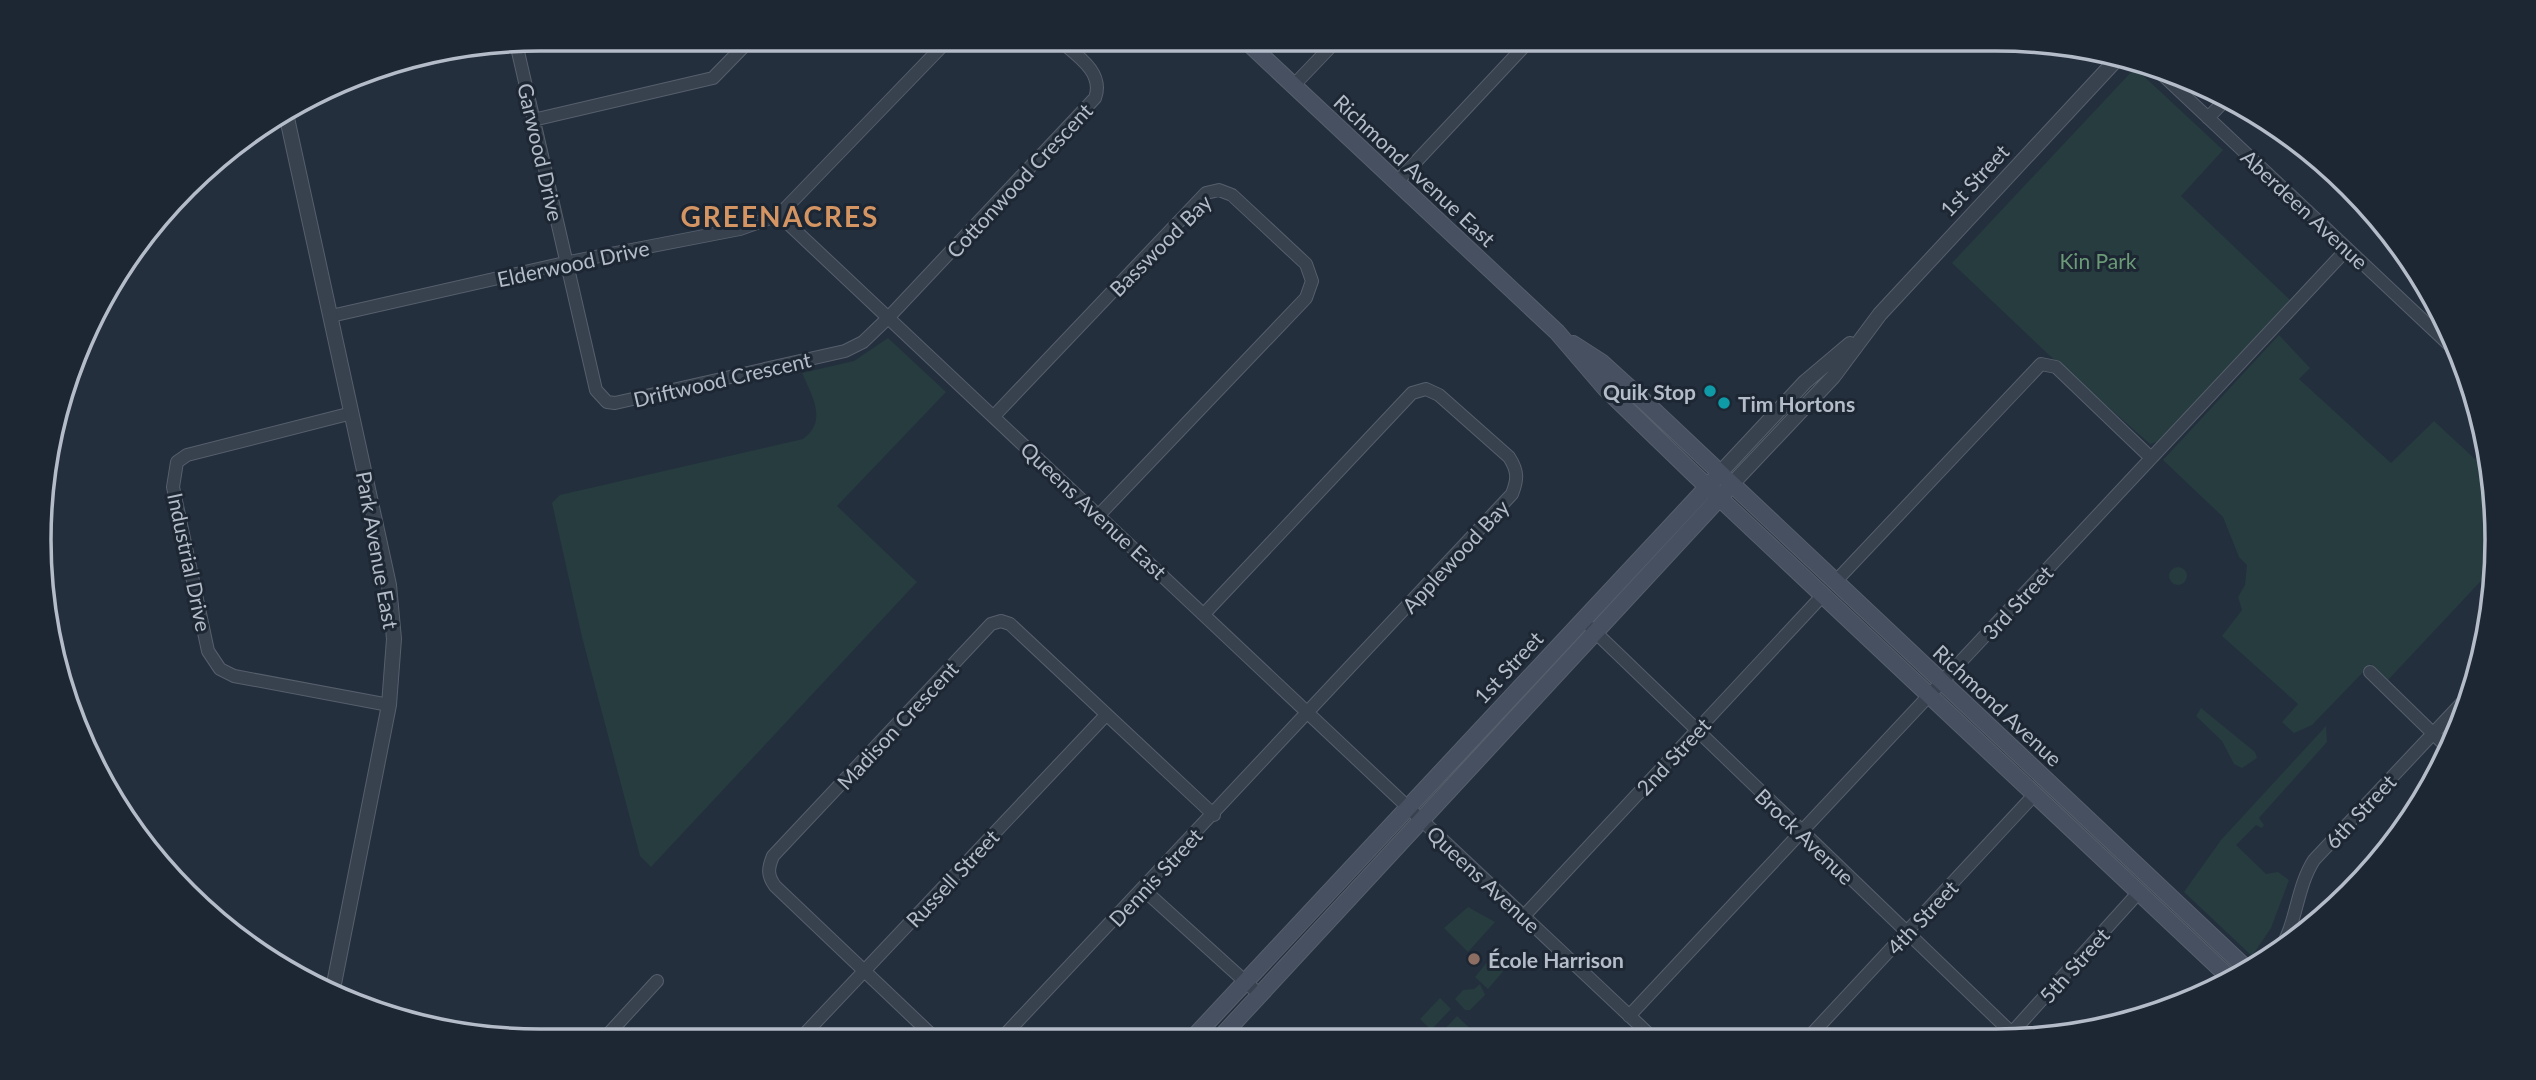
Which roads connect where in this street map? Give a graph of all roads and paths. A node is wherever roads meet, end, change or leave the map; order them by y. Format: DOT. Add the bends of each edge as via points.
graph roads {
  1 [pos="739,51"];
  2 [pos="937,51"];
  3 [pos="1071,51"];
  4 [pos="1258,51"];
  5 [pos="1326,51"];
  6 [pos="1519,51"];
  7 [pos="518,52"];
  8 [pos="2111,64"];
  9 [pos="2172,84"];
  10 [pos="1294,85"];
  11 [pos="2220,105"];
  12 [pos="2208,118"];
  13 [pos="533,120"];
  14 [pos="288,121"];
  15 [pos="1397,182"];
  16 [pos="779,215"];
  17 [pos="2347,249"];
  18 [pos="569,262"];
  19 [pos="331,316"];
  20 [pos="888,318"];
  21 [pos="1557,332"];
  22 [pos="2441,337"];
  23 [pos="352,413"];
  24 [pos="994,416"];
  25 [pos="2150,457"];
  26 [pos="1726,479"];
  27 [pos="1713,492"];
  28 [pos="1099,515"];
  29 [pos="1835,582"];
  30 [pos="1823,595"];
  31 [pos="1203,614"];
  32 [pos="1584,616"];
  33 [pos="1594,634"];
  34 [pos="2370,672"];
  35 [pos="1942,681"];
  36 [pos="1929,695"];
  37 [pos="389,705"];
  38 [pos="2454,710"];
  39 [pos="1308,712"];
  40 [pos="1106,715"];
  41 [pos="1696,731"];
  42 [pos="2432,733"];
  43 [pos="2441,742"];
  44 [pos="2035,794"];
  45 [pos="1408,806"];
  46 [pos="1214,816"];
  47 [pos="1421,819"];
  48 [pos="1802,832"];
  49 [pos="1144,890"];
  50 [pos="2140,892"];
  51 [pos="1524,916"];
  52 [pos="1907,934"];
  53 [pos="2285,935"];
  54 [pos="2241,964"];
  55 [pos="864,971"];
  56 [pos="2224,973"];
  57 [pos="657,981"];
  58 [pos="1246,982"];
  59 [pos="334,984"];
  60 [pos="1260,995"];
  61 [pos="1629,1016"];
  62 [pos="2019,1028"];
  63 [pos="613,1029"];
  64 [pos="809,1029"];
  65 [pos="925,1029"];
  66 [pos="1011,1029"];
  67 [pos="1201,1029"];
  68 [pos="1228,1029"];
  69 [pos="1643,1029"];
  70 [pos="1817,1029"];
  71 [pos="2005,1029"];
  1 -- 13 [label="street" via="713,78"];
  2 -- 16 [label="street, Elderwood Drive"];
  3 -- 20 [label="street, Cottonwood Crescent" via="1096,76 1095,98"];
  4 -- 10 [label="main road, Richmond Avenue East"];
  5 -- 10 [label="street"];
  6 -- 15 [label="street"];
  7 -- 13 [label="street, Garwood Drive"];
  8 -- 26 [label="street, 1st Street" via="1864,332 1833,377"];
  9 -- 12 [label="street, Aberdeen Avenue"];
  10 -- 15 [label="main road, Richmond Avenue East"];
  11 -- 12 [label="street"];
  12 -- 17 [label="street, Aberdeen Avenue"];
  13 -- 18 [label="street, Garwood Drive"];
  14 -- 19 [label="street, Park Avenue East"];
  15 -- 21 [label="main road, Richmond Avenue East"];
  16 -- 18 [label="street, Elderwood Drive" via="740,229"];
  16 -- 20 [label="street, Queens Avenue East"];
  17 -- 22 [label="street, Aberdeen Avenue"];
  17 -- 25 [label="street, 3rd Street"];
  18 -- 19 [label="street, Elderwood Drive"];
  18 -- 20 [label="street, Driftwood Crescent" via="596,390 607,402 624,402 845,351 863,342"];
  19 -- 23 [label="street, Park Avenue East"];
  20 -- 24 [label="street, Queens Avenue East"];
  21 -- 26 [label="main road, Richmond Avenue East" via="1601,362"];
  21 -- 27 [label="main road, Richmond Avenue East" via="1605,388"];
  23 -- 37 [label="street, Park Avenue East" via="389,585 394,639"];
  23 -- 37 [label="street, Industrial Drive" via="187,455 177,462 173,487 208,652 220,669 234,676"];
  24 -- 28 [label="street, Queens Avenue East"];
  24 -- 28 [label="street, Basswood Bay" via="1206,193 1219,190 1232,195 1306,264 1312,281 1306,298"];
  25 -- 29 [label="street" via="2056,367 2049,364 2036,369"];
  25 -- 35 [label="street, 3rd Street"];
  26 -- 27 [label="main road, 1st Street"];
  26 -- 29 [label="main road, Richmond Avenue"];
  27 -- 30 [label="main road, Richmond Avenue"];
  27 -- 32 [label="main road, 1st Street"];
  27 -- 33 [label="main road, 1st Street"];
  28 -- 31 [label="street, Queens Avenue East"];
  29 -- 35 [label="main road, Richmond Avenue"];
  30 -- 36 [label="main road, Richmond Avenue"];
  30 -- 41 [label="street, 2nd Street"];
  31 -- 39 [label="street, Queens Avenue East"];
  31 -- 39 [label="street, Applewood Bay" via="1412,393 1426,389 1438,394 1509,457 1516,469 1512,494"];
  32 -- 33 [label="street, Brock Avenue"];
  32 -- 45 [label="main road, 1st Street"];
  33 -- 41 [label="street, Brock Avenue"];
  33 -- 47 [label="main road, 1st Street"];
  34 -- 42 [label="street"];
  35 -- 36 [label="street, 3rd Street"];
  35 -- 54 [label="main road, Richmond Avenue"];
  36 -- 44 [label="main road, Richmond Avenue"];
  36 -- 48 [label="street, 3rd Street"];
  37 -- 59 [label="street, Park Avenue East"];
  38 -- 42 [label="street, 6th Street"];
  39 -- 45 [label="street, Queens Avenue East"];
  39 -- 46 [label="street, Dennis Street"];
  40 -- 46 [label="street, Madison Crescent"];
  40 -- 55 [label="street, Russell Street"];
  40 -- 55 [label="street, Madison Crescent" via="1010,624 991,624 769,865 775,886"];
  41 -- 48 [label="street, Brock Avenue"];
  41 -- 51 [label="street, 2nd Street"];
  42 -- 43 [label="street"];
  42 -- 53 [label="street, 6th Street" via="2314,860"];
  44 -- 50 [label="main road, Richmond Avenue"];
  44 -- 52 [label="street, 4th Street"];
  45 -- 47 [label="street, Queens Avenue"];
  45 -- 58 [label="main road, 1st Street"];
  46 -- 49 [label="street, Dennis Street"];
  47 -- 51 [label="street, Queens Avenue"];
  47 -- 60 [label="main road, 1st Street"];
  48 -- 52 [label="street, Brock Avenue"];
  48 -- 61 [label="street, 3rd Street"];
  49 -- 58 [label="street"];
  49 -- 66 [label="street, Dennis Street"];
  50 -- 56 [label="main road, Richmond Avenue"];
  50 -- 62 [label="street, 5th Street"];
  51 -- 61 [label="street, Queens Avenue"];
  52 -- 70 [label="street, 4th Street"];
  52 -- 71 [label="street, Brock Avenue"];
  55 -- 64 [label="street, Russell Street"];
  55 -- 65 [label="street, Madison Crescent"];
  57 -- 63 [label="street"];
  58 -- 60 [label="street"];
  58 -- 67 [label="main road, 1st Street"];
  60 -- 68 [label="main road, 1st Street"];
  61 -- 69 [label="street, Queens Avenue"];
}
